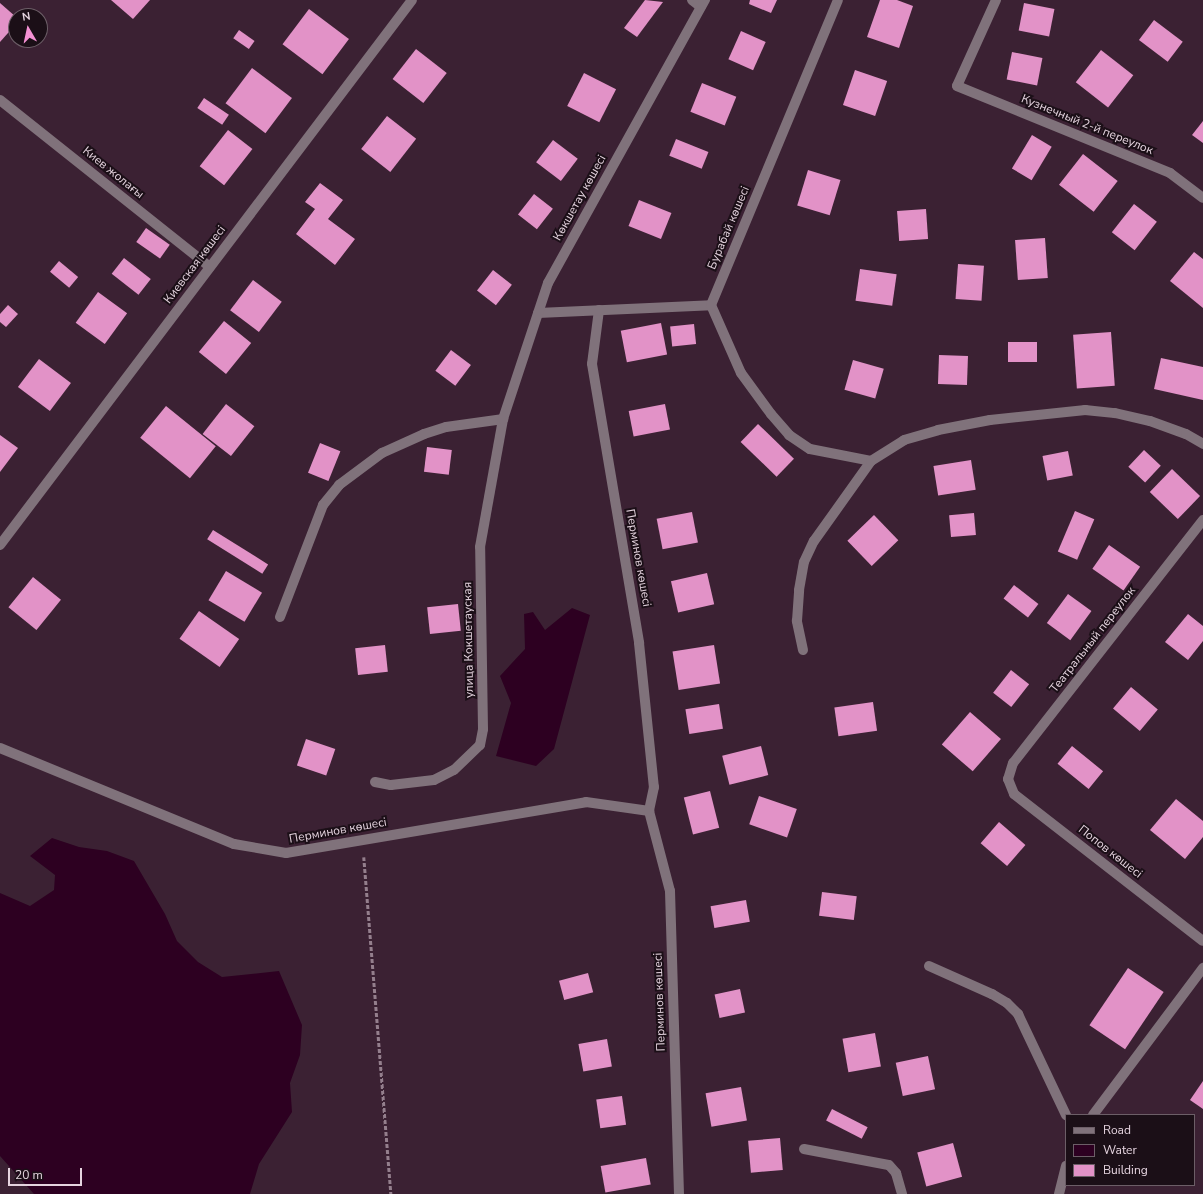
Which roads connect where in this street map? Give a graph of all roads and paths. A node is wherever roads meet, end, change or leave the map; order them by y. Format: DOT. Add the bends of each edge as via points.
graph roads {
  1 [pos="412,0"];
  2 [pos="692,0"];
  3 [pos="838,0"];
  4 [pos="996,0"];
  5 [pos="703,3"];
  6 [pos="0,100"];
  7 [pos="1203,198"];
  8 [pos="210,267"];
  9 [pos="712,305"];
  10 [pos="599,310"];
  11 [pos="538,313"];
  12 [pos="503,419"];
  13 [pos="1203,444"];
  14 [pos="871,460"];
  15 [pos="1203,520"];
  16 [pos="0,546"];
  17 [pos="280,617"];
  18 [pos="803,650"];
  19 [pos="0,748"];
  20 [pos="1008,779"];
  21 [pos="375,782"];
  22 [pos="649,811"];
  23 [pos="362,839"];
  24 [pos="1203,941"];
  25 [pos="929,966"];
  26 [pos="1203,968"];
  27 [pos="1065,1114"];
  28 [pos="1094,1114"];
  29 [pos="804,1149"];
  30 [pos="1065,1170"];
  31 [pos="1059,1192"];
  32 [pos="391,1194"];
  33 [pos="679,1194"];
  34 [pos="902,1194"];
  1 -- 8 [label="street, Киевская көшесі"];
  2 -- 5 [label="street"];
  3 -- 9 [label="street, Бурабай көшесі"];
  4 -- 7 [label="street, Кузнечный 2-й переулок" via="957,86 1170,173"];
  5 -- 11 [label="street, Көкшетау көшесі" via="548,283"];
  6 -- 8 [label="street, Киев жолағы"];
  8 -- 16 [label="street, Киевская көшесі"];
  9 -- 10 [label="street"];
  9 -- 14 [label="street" via="741,373 789,435 810,448"];
  10 -- 11 [label="street"];
  10 -- 22 [label="street, Перминов көшесі" via="592,364 639,643 654,787"];
  11 -- 12 [label="street, Көкшетау көшесі"];
  12 -- 17 [label="street" via="446,427 424,434 382,453 339,485 323,505"];
  12 -- 21 [label="street, улица Кокшетауская" via="480,547 483,729 480,745 454,770 434,780 391,785"];
  13 -- 14 [label="street" via="1186,434 1150,421 1115,413 1085,410 990,420 938,430 904,440"];
  14 -- 18 [label="street" via="814,541 804,562 797,620"];
  15 -- 20 [label="street, Театральный переулок" via="1013,763"];
  19 -- 23 [label="street, Перминов көшесі" via="234,844 286,853"];
  20 -- 24 [label="street, Попов көшесі" via="1014,794"];
  22 -- 23 [label="street, Перминов көшесі" via="586,802"];
  22 -- 33 [label="street, Перминов көшесі" via="670,891"];
  23 -- 32 [label="path"];
  25 -- 27 [label="street" via="992,994 1007,1003 1018,1014"];
  26 -- 28 [label="street"];
  29 -- 34 [label="street" via="889,1165 896,1173"];
  30 -- 31 [label="street"];
}
